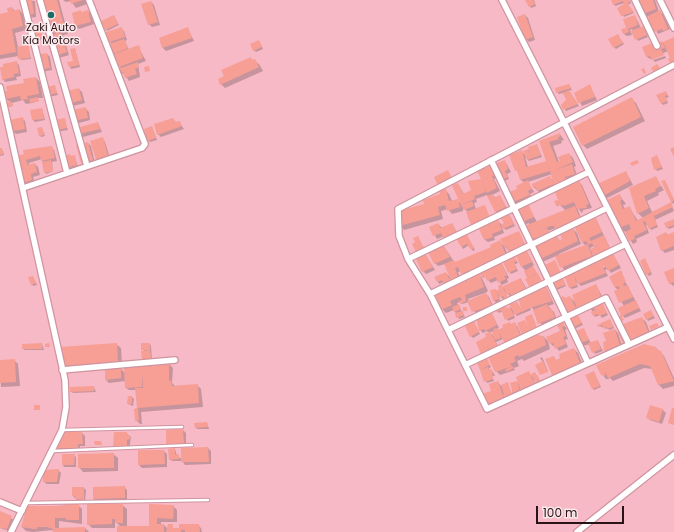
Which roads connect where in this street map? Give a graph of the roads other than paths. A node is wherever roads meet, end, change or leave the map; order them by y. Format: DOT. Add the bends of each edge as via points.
graph roads {
  1 [pos="23,0"];
  2 [pos="40,0"];
  3 [pos="89,0"];
  4 [pos="502,0"];
  5 [pos="635,0"];
  6 [pos="660,0"];
  7 [pos="674,28"];
  8 [pos="657,46"];
  9 [pos="674,65"];
  10 [pos="0,87"];
  11 [pos="564,124"];
  12 [pos="491,160"];
  13 [pos="87,166"];
  14 [pos="589,172"];
  15 [pos="67,173"];
  16 [pos="23,188"];
  17 [pos="515,208"];
  18 [pos="607,208"];
  19 [pos="532,243"];
  20 [pos="626,244"];
  21 [pos="408,259"];
  22 [pos="549,281"];
  23 [pos="430,294"];
  24 [pos="566,316"];
  25 [pos="668,326"];
  26 [pos="448,330"];
  27 [pos="674,339"];
  28 [pos="629,344"];
  29 [pos="175,360"];
  30 [pos="588,363"];
  31 [pos="465,365"];
  32 [pos="62,370"];
  33 [pos="182,427"];
  34 [pos="62,430"];
  35 [pos="192,445"];
  36 [pos="52,451"];
  37 [pos="674,455"];
  38 [pos="208,500"];
  39 [pos="0,502"];
  40 [pos="26,503"];
  41 [pos="22,511"];
  42 [pos="11,532"];
  43 [pos="577,532"];
  1 -- 15 [label="street"];
  2 -- 13 [label="street"];
  3 -- 13 [label="street" via="146,144 142,148"];
  4 -- 11 [label="street"];
  5 -- 8 [label="street"];
  6 -- 7 [label="street"];
  9 -- 11 [label="street"];
  10 -- 16 [label="street"];
  11 -- 12 [label="street"];
  11 -- 14 [label="street"];
  12 -- 17 [label="street"];
  12 -- 21 [label="street" via="398,209 399,236"];
  13 -- 15 [label="street"];
  14 -- 17 [label="street"];
  14 -- 18 [label="street"];
  15 -- 16 [label="street"];
  16 -- 32 [label="street"];
  17 -- 19 [label="street"];
  17 -- 21 [label="street"];
  18 -- 19 [label="street"];
  18 -- 20 [label="street"];
  19 -- 22 [label="street"];
  19 -- 23 [label="street"];
  20 -- 22 [label="street"];
  20 -- 25 [label="street"];
  21 -- 23 [label="street"];
  22 -- 24 [label="street"];
  22 -- 26 [label="street"];
  23 -- 26 [label="street"];
  24 -- 28 [label="street" via="606,298"];
  24 -- 30 [label="street"];
  24 -- 31 [label="street"];
  25 -- 27 [label="street"];
  25 -- 28 [label="street"];
  26 -- 31 [label="street"];
  28 -- 30 [label="street"];
  29 -- 32 [label="street"];
  30 -- 31 [label="street" via="487,409"];
  32 -- 34 [label="street" via="66,407"];
  33 -- 34 [label="lane"];
  34 -- 36 [label="street"];
  35 -- 36 [label="lane"];
  36 -- 40 [label="street"];
  37 -- 43 [label="street"];
  38 -- 40 [label="lane"];
  39 -- 41 [label="street"];
  40 -- 41 [label="street"];
  41 -- 42 [label="street"];
}
